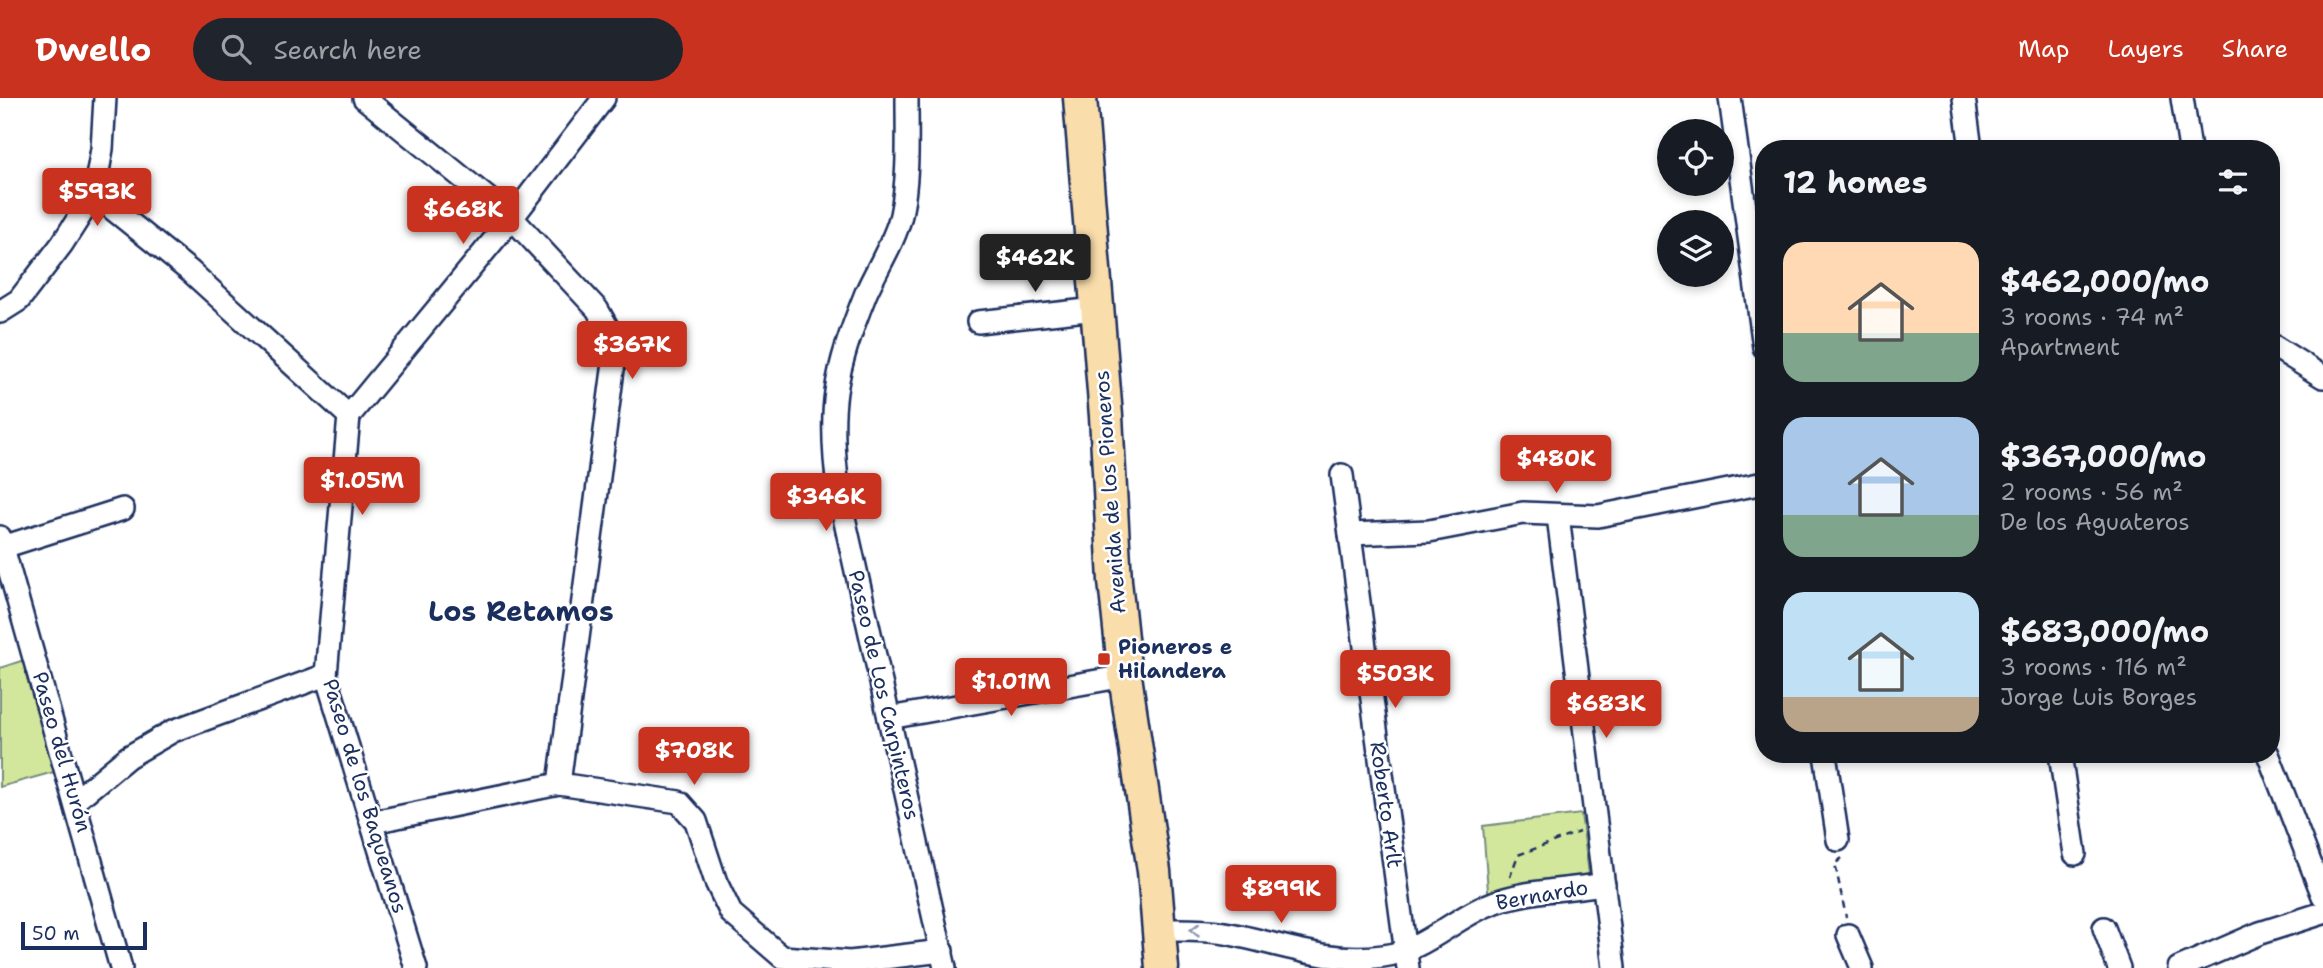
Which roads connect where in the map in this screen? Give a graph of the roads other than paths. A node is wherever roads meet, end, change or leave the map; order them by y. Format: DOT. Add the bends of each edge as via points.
graph roads {
  1 [pos="105,98"];
  2 [pos="364,98"];
  3 [pos="604,98"];
  4 [pos="907,98"];
  5 [pos="1080,98"];
  6 [pos="1730,98"];
  7 [pos="1964,98"];
  8 [pos="2182,98"];
  9 [pos="1970,140"];
  10 [pos="2189,140"];
  11 [pos="94,194"];
  12 [pos="512,218"];
  13 [pos="1755,281"];
  14 [pos="1097,309"];
  15 [pos="0,312"];
  16 [pos="978,322"];
  17 [pos="2280,350"];
  18 [pos="2323,377"];
  19 [pos="349,416"];
  20 [pos="1342,475"];
  21 [pos="1755,485"];
  22 [pos="122,509"];
  23 [pos="1558,516"];
  24 [pos="1350,534"];
  25 [pos="1,542"];
  26 [pos="326,675"];
  27 [pos="1125,676"];
  28 [pos="889,719"];
  29 [pos="1826,763"];
  30 [pos="2061,763"];
  31 [pos="2271,763"];
  32 [pos="559,784"];
  33 [pos="76,800"];
  34 [pos="373,822"];
  35 [pos="1838,840"];
  36 [pos="2075,854"];
  37 [pos="1604,884"];
  38 [pos="2323,896"];
  39 [pos="2323,914"];
  40 [pos="2104,928"];
  41 [pos="1160,930"];
  42 [pos="1849,935"];
  43 [pos="943,960"];
  44 [pos="1407,960"];
  45 [pos="777,962"];
  46 [pos="121,968"];
  47 [pos="416,968"];
  48 [pos="1162,968"];
  49 [pos="1614,968"];
  50 [pos="1862,968"];
  51 [pos="2119,968"];
  52 [pos="2179,968"];
  1 -- 11 [label="street"];
  2 -- 12 [label="street"];
  3 -- 12 [label="street"];
  4 -- 28 [label="street, Paseo de Los Carpinteros" via="900,218 866,294 838,372 832,405 839,495"];
  5 -- 14 [label="main road, Avenida de los Pioneros"];
  6 -- 13 [label="street"];
  7 -- 9 [label="street"];
  8 -- 10 [label="street"];
  11 -- 15 [label="street" via="19,300"];
  11 -- 19 [label="street" via="191,272"];
  12 -- 19 [label="street"];
  12 -- 32 [label="street" via="597,309 610,332 614,362"];
  14 -- 16 [label="street"];
  14 -- 27 [label="main road, Avenida de los Pioneros"];
  17 -- 18 [label="street"];
  19 -- 26 [label="street, Paseo de los Baqueanos"];
  20 -- 24 [label="street, Roberto Arlt"];
  21 -- 23 [label="street" via="1598,516"];
  22 -- 25 [label="street"];
  23 -- 24 [label="street" via="1523,513 1429,531"];
  23 -- 37 [label="street"];
  24 -- 44 [label="street, Roberto Arlt"];
  25 -- 33 [label="street, Paseo del Hurón"];
  26 -- 33 [label="street" via="173,731 128,757"];
  26 -- 34 [label="street, Paseo de los Baqueanos"];
  27 -- 28 [label="street"];
  27 -- 41 [label="main road, Avenida de los Pioneros"];
  28 -- 43 [label="street, Paseo de Los Carpinteros"];
  29 -- 35 [label="street"];
  30 -- 36 [label="street"];
  31 -- 38 [label="street"];
  32 -- 34 [label="street"];
  32 -- 45 [label="street" via="679,802 696,821 731,913"];
  33 -- 46 [label="street, Paseo del Hurón"];
  34 -- 47 [label="street, Paseo de los Baqueanos"];
  37 -- 44 [label="street, Bernardo" via="1502,899"];
  37 -- 49 [label="street"];
  39 -- 52 [label="street" via="2260,933"];
  40 -- 51 [label="street"];
  44 -- 41 [label="street, Bernardo, one-way" via="1331,958 1227,933"];
  41 -- 48 [label="main road, Avenida de los Pioneros"];
  42 -- 50 [label="street"];
  43 -- 45 [label="street"];
}
